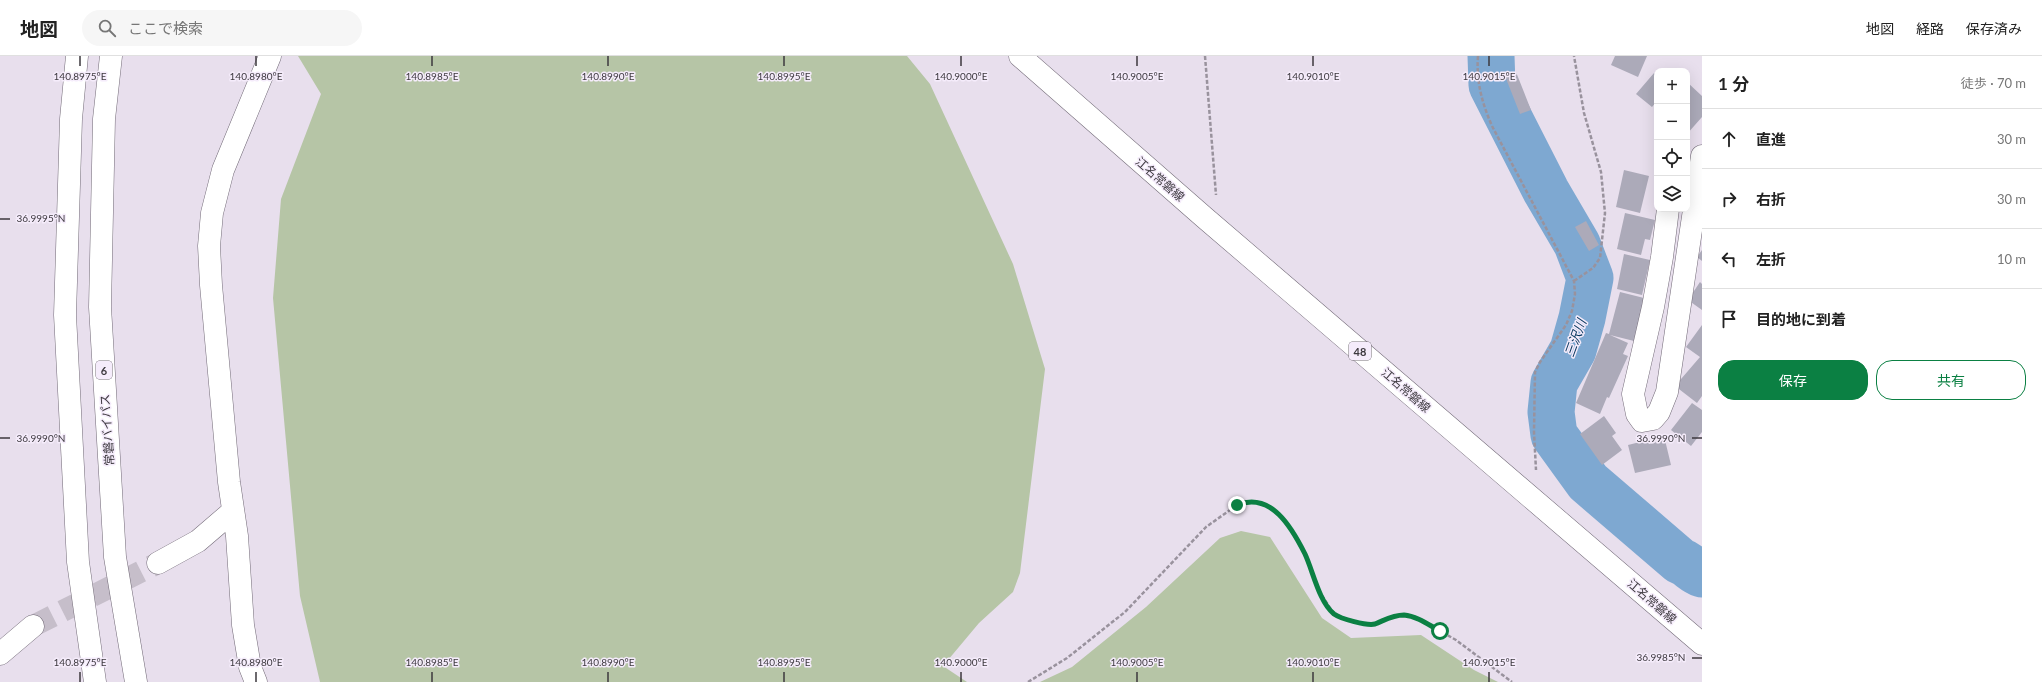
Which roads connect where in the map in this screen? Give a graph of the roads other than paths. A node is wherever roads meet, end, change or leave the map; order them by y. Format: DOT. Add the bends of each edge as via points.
graph roads {
  1 [pos="77,56"];
  2 [pos="111,56"];
  3 [pos="270,56"];
  4 [pos="1020,56"];
  5 [pos="1697,156"];
  6 [pos="1690,211"];
  7 [pos="1668,212"];
  8 [pos="1690,212"];
  9 [pos="233,511"];
  10 [pos="158,563"];
  11 [pos="33,626"];
  12 [pos="1702,644"];
  13 [pos="0,654"];
  14 [pos="95,682"];
  15 [pos="136,682"];
  16 [pos="256,682"];
  1 -- 14 [label="main road" via="71,119 65,315 78,562"];
  2 -- 15 [label="main road, 常磐バイパス / 6" via="104,119 100,307 115,557"];
  3 -- 9 [label="main road" via="223,170 212,213 209,246"];
  4 -- 12 [label="main road, 江名常磐線 / 48"];
  5 -- 6 [label="main road"];
  7 -- 8 [label="main road" via="1654,300 1633,394 1637,414 1642,421 1653,418 1667,392"];
  9 -- 10 [label="main road" via="198,541"];
  9 -- 16 [label="main road" via="243,625 250,667"];
  11 -- 13 [label="main road"];
}
